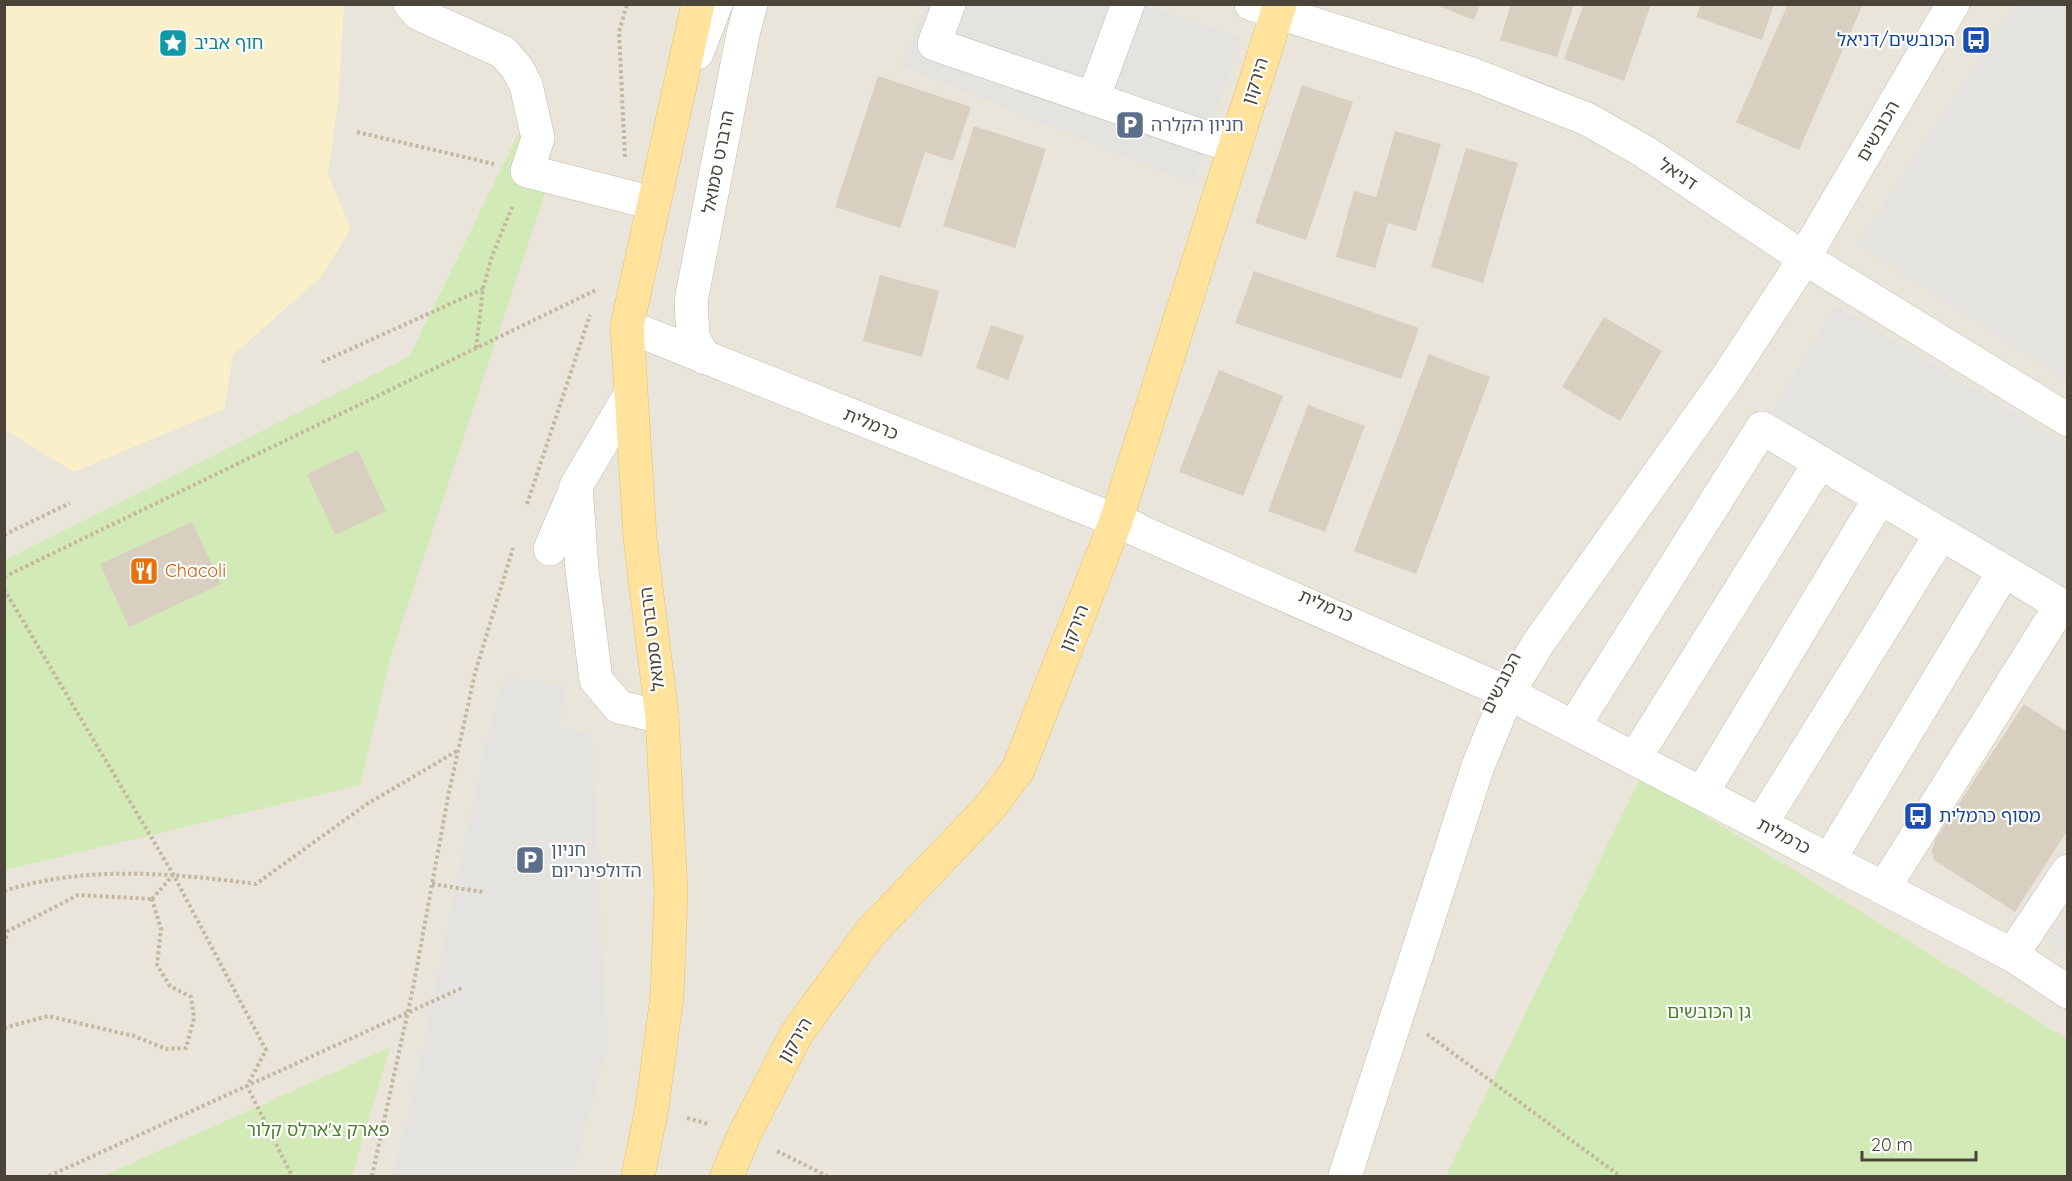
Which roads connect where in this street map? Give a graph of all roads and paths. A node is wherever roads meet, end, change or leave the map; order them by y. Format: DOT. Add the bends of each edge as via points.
graph roads {
  1 [pos="410,4"];
  2 [pos="627,4"];
  3 [pos="698,4"];
  4 [pos="716,4"];
  5 [pos="949,4"];
  6 [pos="1128,4"];
  7 [pos="1953,4"];
  8 [pos="1270,7"];
  9 [pos="744,14"];
  10 [pos="1093,99"];
  11 [pos="677,104"];
  12 [pos="357,132"];
  13 [pos="1234,147"];
  14 [pos="527,171"];
  15 [pos="640,200"];
  16 [pos="1804,258"];
  17 [pos="603,279"];
  18 [pos="483,289"];
  19 [pos="600,289"];
  20 [pos="596,297"];
  21 [pos="593,306"];
  22 [pos="627,326"];
  23 [pos="476,348"];
  24 [pos="705,358"];
  25 [pos="322,362"];
  26 [pos="630,395"];
  27 [pos="2067,420"];
  28 [pos="1820,462"];
  29 [pos="576,486"];
  30 [pos="1880,498"];
  31 [pos="70,503"];
  32 [pos="525,510"];
  33 [pos="1116,522"];
  34 [pos="1941,534"];
  35 [pos="4,535"];
  36 [pos="515,544"];
  37 [pos="550,549"];
  38 [pos="2004,571"];
  39 [pos="4,577"];
  40 [pos="4,589"];
  41 [pos="2064,607"];
  42 [pos="1502,690"];
  43 [pos="662,717"];
  44 [pos="1574,726"];
  45 [pos="458,751"];
  46 [pos="1635,758"];
  47 [pos="1702,794"];
  48 [pos="1761,824"];
  49 [pos="1829,860"];
  50 [pos="2067,871"];
  51 [pos="173,874"];
  52 [pos="432,884"];
  53 [pos="1884,888"];
  54 [pos="4,891"];
  55 [pos="483,892"];
  56 [pos="152,899"];
  57 [pos="4,944"];
  58 [pos="2012,955"];
  59 [pos="464,987"];
  60 [pos="2067,992"];
  61 [pos="408,1013"];
  62 [pos="1398,1013"];
  63 [pos="4,1028"];
  64 [pos="247,1086"];
  65 [pos="49,1176"];
  66 [pos="292,1176"];
  67 [pos="372,1176"];
  68 [pos="638,1176"];
  69 [pos="727,1176"];
  70 [pos="1332,1176"];
  71 [pos="1345,1176"];
  72 [pos="1620,1176"];
  1 -- 14 [label="street" via="419,14 503,52 517,68 526,85 538,138"];
  2 -- 15 [label="path" via="619,32"];
  3 -- 11 [label="main road, הרברט סמואל"];
  4 -- 11 [label="street, הרברט סמואל"];
  5 -- 10 [label="street" via="934,44"];
  6 -- 10 [label="street"];
  7 -- 16 [label="street, הכובשים"];
  8 -- 13 [label="main road, הירקון"];
  8 -- 16 [label="street, דניאל" via="1472,74 1587,118"];
  9 -- 24 [label="street, הרברט סמואל" via="691,301 693,338"];
  10 -- 13 [label="street"];
  11 -- 15 [label="main road, הרברט סמואל"];
  12 -- 14 [label="path"];
  13 -- 33 [label="main road, הירקון"];
  14 -- 15 [label="street"];
  14 -- 18 [label="path" via="492,256"];
  15 -- 22 [label="main road, הרברט סמואל"];
  16 -- 27 [label="street, דניאל"];
  16 -- 42 [label="street, הכובשים" via="1703,388 1527,636"];
  17 -- 19 [label="path"];
  18 -- 23 [label="path"];
  18 -- 25 [label="path"];
  19 -- 20 [label="path"];
  19 -- 23 [label="path"];
  21 -- 32 [label="path"];
  22 -- 24 [label="street, כרמלית"];
  22 -- 26 [label="main road, הרברט סמואל"];
  23 -- 39 [label="path"];
  24 -- 33 [label="street, כרמלית"];
  26 -- 29 [label="street"];
  26 -- 43 [label="main road, הרברט סמואל" via="640,538"];
  28 -- 30 [label="street"];
  28 -- 44 [label="street" via="1762,428"];
  28 -- 46 [label="street"];
  29 -- 37 [label="street"];
  29 -- 43 [label="street" via="596,680 619,707"];
  30 -- 34 [label="street"];
  30 -- 47 [label="street"];
  31 -- 35 [label="path"];
  33 -- 42 [label="street, כרמלית"];
  33 -- 69 [label="main road, הירקון" via="1018,770 990,807 870,933 797,1033"];
  34 -- 38 [label="street"];
  34 -- 48 [label="street"];
  36 -- 45 [label="path" via="475,673"];
  38 -- 41 [label="street"];
  38 -- 49 [label="street"];
  40 -- 51 [label="path"];
  41 -- 53 [label="street"];
  42 -- 44 [label="street, כרמלית"];
  42 -- 62 [label="street, הכובשים"];
  42 -- 70 [label="street, הכובשים" via="1465,766"];
  43 -- 68 [label="main road, הרברט סמואל" via="671,894 667,996 652,1108"];
  44 -- 46 [label="street, כרמלית"];
  45 -- 51 [label="path" via="367,804 256,884"];
  45 -- 52 [label="path"];
  46 -- 47 [label="street, כרמלית"];
  47 -- 48 [label="street, כרמלית"];
  48 -- 49 [label="street, כרמלית"];
  49 -- 53 [label="street, כרמלית"];
  50 -- 58 [label="street"];
  51 -- 54 [label="path" via="75,874"];
  51 -- 56 [label="path"];
  51 -- 64 [label="path" via="266,1050"];
  52 -- 55 [label="path"];
  52 -- 61 [label="path"];
  53 -- 58 [label="street, כרמלית"];
  56 -- 57 [label="path" via="78,895 8,931"];
  56 -- 63 [label="path" via="161,929 157,965 170,986 191,998 194,1018 186,1048 166,1049 134,1036 48,1016"];
  58 -- 60 [label="street, כרמלית"];
  59 -- 61 [label="path"];
  61 -- 64 [label="path"];
  61 -- 67 [label="path"];
  62 -- 71 [label="street, הכובשים"];
  62 -- 72 [label="path"];
  64 -- 65 [label="path"];
  64 -- 66 [label="path"];
}
